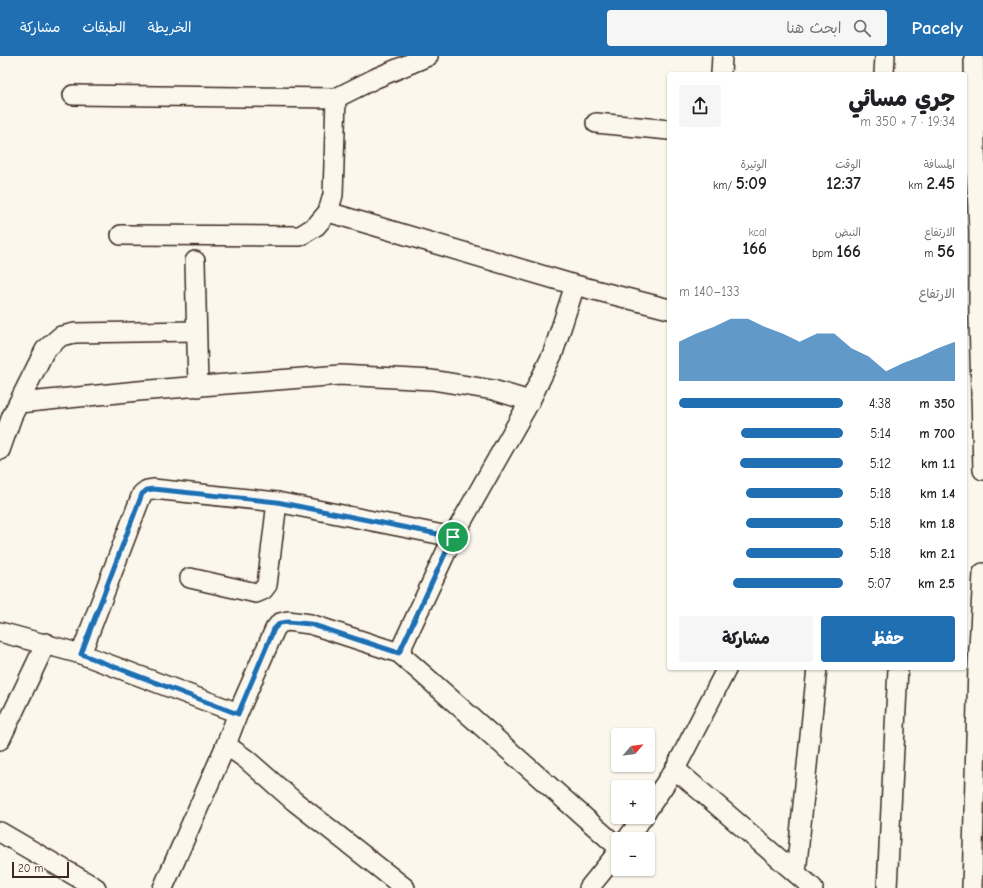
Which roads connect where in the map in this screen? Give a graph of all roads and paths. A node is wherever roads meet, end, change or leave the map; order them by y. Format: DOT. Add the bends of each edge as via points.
graph roads {
  1 [pos="428,56"];
  2 [pos="722,56"];
  3 [pos="885,56"];
  4 [pos="974,56"];
  5 [pos="721,72"];
  6 [pos="884,72"];
  7 [pos="73,95"];
  8 [pos="336,98"];
  9 [pos="596,123"];
  10 [pos="667,130"];
  11 [pos="979,146"];
  12 [pos="328,212"];
  13 [pos="972,232"];
  14 [pos="121,235"];
  15 [pos="195,261"];
  16 [pos="575,285"];
  17 [pos="667,308"];
  18 [pos="981,317"];
  19 [pos="196,331"];
  20 [pos="198,387"];
  21 [pos="530,401"];
  22 [pos="19,403"];
  23 [pos="0,450"];
  24 [pos="983,470"];
  25 [pos="277,502"];
  26 [pos="453,537"];
  27 [pos="983,573"];
  28 [pos="190,578"];
  29 [pos="0,632"];
  30 [pos="46,643"];
  31 [pos="399,653"];
  32 [pos="81,654"];
  33 [pos="975,666"];
  34 [pos="726,670"];
  35 [pos="817,670"];
  36 [pos="898,670"];
  37 [pos="238,714"];
  38 [pos="0,740"];
  39 [pos="226,745"];
  40 [pos="675,769"];
  41 [pos="655,799"];
  42 [pos="0,832"];
  43 [pos="611,841"];
  44 [pos="611,861"];
  45 [pos="796,873"];
  46 [pos="96,888"];
  47 [pos="163,888"];
  48 [pos="405,888"];
  49 [pos="589,888"];
  50 [pos="813,888"];
  51 [pos="887,888"];
  52 [pos="972,888"];
  1 -- 8 [label="street"];
  2 -- 5 [label="street"];
  3 -- 6 [label="street"];
  4 -- 11 [label="street"];
  7 -- 8 [label="street"];
  8 -- 12 [label="street" via="333,195"];
  9 -- 10 [label="street"];
  11 -- 13 [label="street"];
  12 -- 14 [label="street" via="316,226 300,236"];
  12 -- 16 [label="street"];
  13 -- 18 [label="street"];
  15 -- 19 [label="street"];
  16 -- 17 [label="street"];
  16 -- 21 [label="street" via="553,353"];
  18 -- 24 [label="street"];
  19 -- 20 [label="street"];
  19 -- 22 [label="street" via="75,333 61,336 45,350"];
  20 -- 21 [label="street" via="340,374 432,380 493,390"];
  20 -- 22 [label="street"];
  21 -- 26 [label="street"];
  22 -- 23 [label="street"];
  25 -- 26 [label="street"];
  25 -- 28 [label="street" via="267,585 263,590 256,593"];
  25 -- 32 [label="street" via="147,490 142,494"];
  26 -- 31 [label="street"];
  27 -- 33 [label="street"];
  29 -- 30 [label="street"];
  30 -- 32 [label="street"];
  30 -- 38 [label="street"];
  31 -- 37 [label="street" via="310,624 280,623 274,629"];
  31 -- 43 [label="street"];
  32 -- 37 [label="street"];
  33 -- 52 [label="street"];
  34 -- 40 [label="street"];
  35 -- 45 [label="street"];
  36 -- 51 [label="street"];
  37 -- 39 [label="street"];
  39 -- 47 [label="street"];
  39 -- 48 [label="street" via="246,759 294,802"];
  40 -- 41 [label="street"];
  40 -- 45 [label="street"];
  42 -- 46 [label="street"];
  44 -- 49 [label="street"];
  45 -- 50 [label="street"];
}
